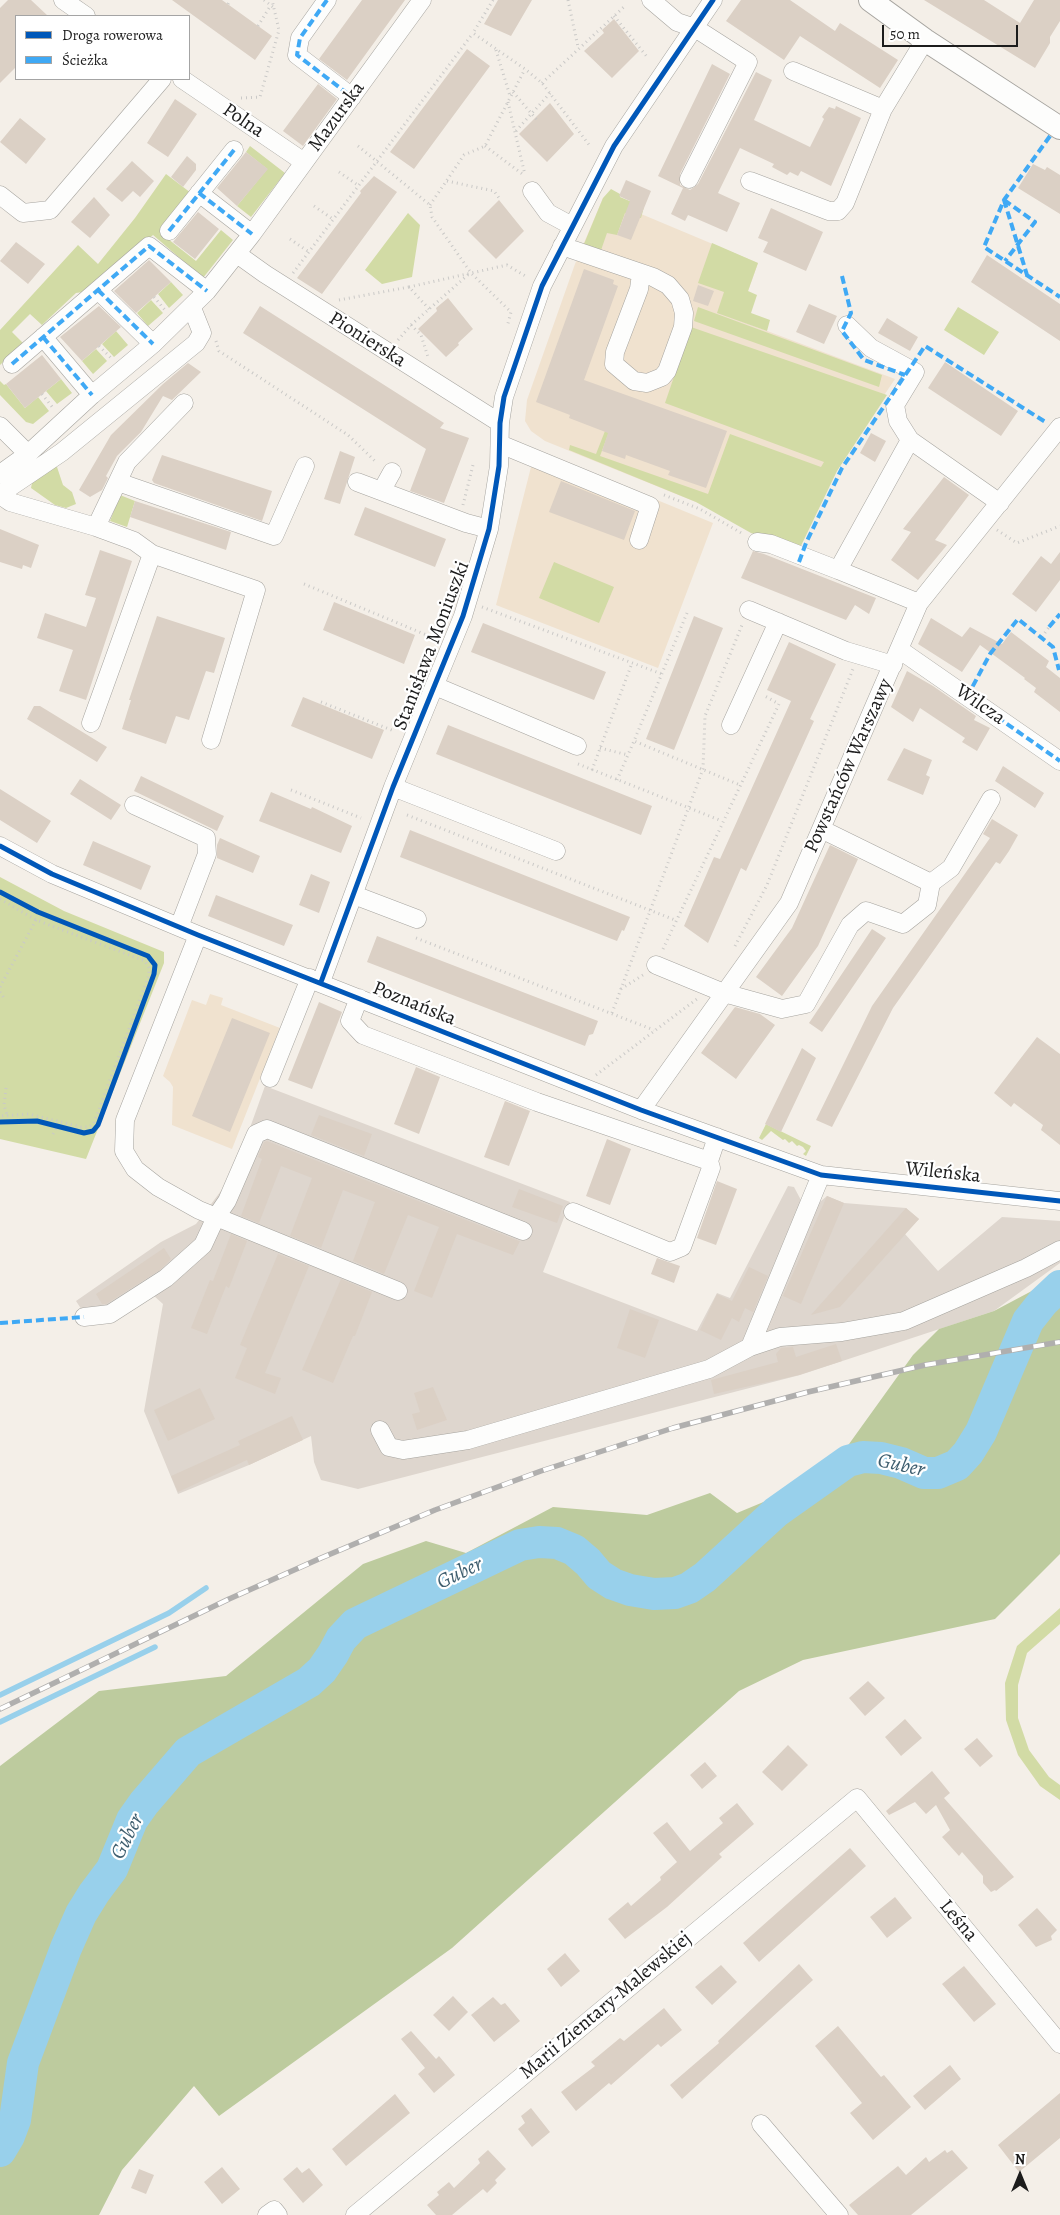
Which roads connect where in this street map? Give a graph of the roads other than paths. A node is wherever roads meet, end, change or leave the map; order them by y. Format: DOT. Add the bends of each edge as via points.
graph roads {
  1 [pos="63,0"];
  2 [pos="327,0"];
  3 [pos="422,0"];
  4 [pos="652,0"];
  5 [pos="713,0"];
  6 [pos="870,0"];
  7 [pos="85,15"];
  8 [pos="695,28"];
  9 [pos="926,40"];
  10 [pos="793,72"];
  11 [pos="161,80"];
  12 [pos="183,80"];
  13 [pos="352,97"];
  14 [pos="883,109"];
  15 [pos="1060,128"];
  16 [pos="234,150"];
  17 [pos="304,162"];
  18 [pos="689,179"];
  19 [pos="750,181"];
  20 [pos="532,191"];
  21 [pos="199,193"];
  22 [pos="0,195"];
  23 [pos="572,226"];
  24 [pos="169,231"];
  25 [pos="252,234"];
  26 [pos="562,246"];
  27 [pos="237,254"];
  28 [pos="641,274"];
  29 [pos="98,290"];
  30 [pos="206,292"];
  31 [pos="192,308"];
  32 [pos="846,325"];
  33 [pos="43,337"];
  34 [pos="152,344"];
  35 [pos="12,364"];
  36 [pos="92,395"];
  37 [pos="184,403"];
  38 [pos="500,423"];
  39 [pos="0,426"];
  40 [pos="1060,427"];
  41 [pos="910,440"];
  42 [pos="500,444"];
  43 [pos="28,454"];
  44 [pos="305,466"];
  45 [pos="386,468"];
  46 [pos="0,474"];
  47 [pos="118,482"];
  48 [pos="357,482"];
  49 [pos="382,490"];
  50 [pos="0,494"];
  51 [pos="1000,503"];
  52 [pos="96,527"];
  53 [pos="489,530"];
  54 [pos="639,540"];
  55 [pos="756,542"];
  56 [pos="152,554"];
  57 [pos="838,570"];
  58 [pos="919,603"];
  59 [pos="749,610"];
  60 [pos="778,622"];
  61 [pos="896,657"];
  62 [pos="435,686"];
  63 [pos="91,723"];
  64 [pos="731,725"];
  65 [pos="211,740"];
  66 [pos="575,754"];
  67 [pos="1060,761"];
  68 [pos="393,787"];
  69 [pos="991,799"];
  70 [pos="134,804"];
  71 [pos="821,829"];
  72 [pos="0,846"];
  73 [pos="556,851"];
  74 [pos="931,883"];
  75 [pos="354,895"];
  76 [pos="417,919"];
  77 [pos="179,927"];
  78 [pos="198,935"];
  79 [pos="656,965"];
  80 [pos="315,980"];
  81 [pos="718,990"];
  82 [pos="359,998"];
  83 [pos="270,1078"];
  84 [pos="641,1110"];
  85 [pos="717,1137"];
  86 [pos="708,1161"];
  87 [pos="822,1175"];
  88 [pos="1060,1201"];
  89 [pos="573,1212"];
  90 [pos="216,1217"];
  91 [pos="523,1231"];
  92 [pos="1060,1250"];
  93 [pos="398,1291"];
  94 [pos="84,1317"];
  95 [pos="750,1347"];
  96 [pos="380,1430"];
  97 [pos="856,1798"];
  98 [pos="1060,2044"];
  99 [pos="761,2124"];
  100 [pos="268,2215"];
  101 [pos="278,2215"];
  102 [pos="355,2215"];
  103 [pos="839,2215"];
  1 -- 7 [label="street"];
  2 -- 13 [label="street" via="300,38 297,55"];
  3 -- 13 [label="street, Mazurska"];
  4 -- 8 [label="street" via="677,22"];
  5 -- 8 [label="street, Stanisława Moniuszki"];
  6 -- 9 [label="main road"];
  8 -- 18 [label="street" via="748,62"];
  8 -- 23 [label="street, Stanisława Moniuszki" via="614,146"];
  9 -- 14 [label="street"];
  9 -- 15 [label="main road"];
  10 -- 14 [label="street"];
  11 -- 22 [label="street" via="50,210 23,213"];
  12 -- 17 [label="street, Polna"];
  13 -- 17 [label="street, Mazurska"];
  14 -- 19 [label="street" via="845,203 838,211"];
  16 -- 21 [label="street"];
  17 -- 25 [label="street, Mazurska"];
  20 -- 23 [label="street" via="548,213"];
  21 -- 24 [label="street"];
  21 -- 25 [label="street"];
  23 -- 26 [label="street, Stanisława Moniuszki"];
  25 -- 27 [label="street, Mazurska"];
  26 -- 28 [label="street"];
  26 -- 38 [label="street, Stanisława Moniuszki" via="542,286 504,397"];
  27 -- 30 [label="street, Mazurska"];
  27 -- 38 [label="street, Pionierska"];
  28 -- 28 [label="street" via="614,364 634,381 647,383 662,377 667,371 683,327 684,313 680,299 668,285"];
  29 -- 30 [label="street" via="150,246"];
  29 -- 33 [label="street"];
  29 -- 34 [label="street"];
  30 -- 31 [label="street, Mazurska"];
  31 -- 34 [label="street, Mazurska"];
  31 -- 50 [label="street" via="202,333 196,343 62,452"];
  32 -- 41 [label="street" via="871,348 915,372 895,405 898,421"];
  33 -- 35 [label="street"];
  33 -- 36 [label="street"];
  34 -- 36 [label="street, Mazurska"];
  36 -- 43 [label="street, Mazurska"];
  37 -- 47 [label="street" via="127,462"];
  38 -- 42 [label="street, Stanisława Moniuszki"];
  39 -- 43 [label="street"];
  40 -- 51 [label="street, Powstańców Warszawy"];
  41 -- 51 [label="street"];
  41 -- 57 [label="street"];
  42 -- 53 [label="street, Stanisława Moniuszki"];
  42 -- 54 [label="street" via="650,506"];
  43 -- 46 [label="street, Mazurska"];
  44 -- 47 [label="street" via="274,536"];
  45 -- 49 [label="street"];
  47 -- 52 [label="street"];
  48 -- 49 [label="street"];
  49 -- 53 [label="street"];
  50 -- 52 [label="street" via="10,502"];
  51 -- 58 [label="street, Powstańców Warszawy"];
  52 -- 56 [label="street" via="134,541"];
  53 -- 62 [label="street, Stanisława Moniuszki" via="463,616"];
  55 -- 57 [label="street" via="771,544"];
  56 -- 63 [label="street"];
  56 -- 65 [label="street" via="256,590"];
  57 -- 58 [label="street"];
  58 -- 61 [label="street, Powstańców Warszawy"];
  59 -- 60 [label="street, Wilcza"];
  60 -- 61 [label="street, Wilcza" via="846,651"];
  60 -- 64 [label="street"];
  61 -- 67 [label="street, Wilcza"];
  61 -- 71 [label="street, Powstańców Warszawy"];
  62 -- 66 [label="street"];
  62 -- 68 [label="street, Stanisława Moniuszki"];
  68 -- 73 [label="street"];
  68 -- 75 [label="street, Stanisława Moniuszki"];
  69 -- 74 [label="street" via="951,868"];
  70 -- 77 [label="street" via="206,838 207,854"];
  71 -- 74 [label="street"];
  71 -- 81 [label="street, Powstańców Warszawy" via="789,902"];
  72 -- 77 [label="street, Poznańska" via="52,874"];
  74 -- 81 [label="street" via="927,905 903,924 866,911 850,925 806,1004 782,1009"];
  75 -- 76 [label="street"];
  75 -- 80 [label="street, Stanisława Moniuszki"];
  77 -- 78 [label="street, Poznańska"];
  78 -- 80 [label="street, Poznańska"];
  78 -- 90 [label="street" via="125,1120 124,1151 135,1169 158,1187"];
  79 -- 81 [label="street"];
  80 -- 82 [label="street, Poznańska"];
  80 -- 83 [label="street, Stanisława Moniuszki"];
  81 -- 84 [label="street, Powstańców Warszawy"];
  82 -- 84 [label="street, Poznańska"];
  82 -- 86 [label="street" via="350,1021 363,1035 537,1102"];
  84 -- 85 [label="street, Poznańska"];
  85 -- 86 [label="street"];
  85 -- 87 [label="street, Poznańska"];
  86 -- 89 [label="street" via="711,1168 682,1247 670,1252"];
  87 -- 88 [label="street, Wileńska"];
  87 -- 95 [label="street"];
  90 -- 91 [label="street" via="227,1201 256,1134 267,1129"];
  90 -- 93 [label="street"];
  90 -- 94 [label="street" via="203,1246 166,1278 110,1314"];
  92 -- 95 [label="street" via="904,1321 842,1332 780,1337"];
  95 -- 96 [label="street" via="710,1369 468,1440 403,1450 390,1447"];
  97 -- 98 [label="street, Leśna"];
  97 -- 102 [label="street, Marii Zientary-Malewskiej"];
  99 -- 103 [label="street"];
  100 -- 101 [label="street" via="274,2210"];
}
